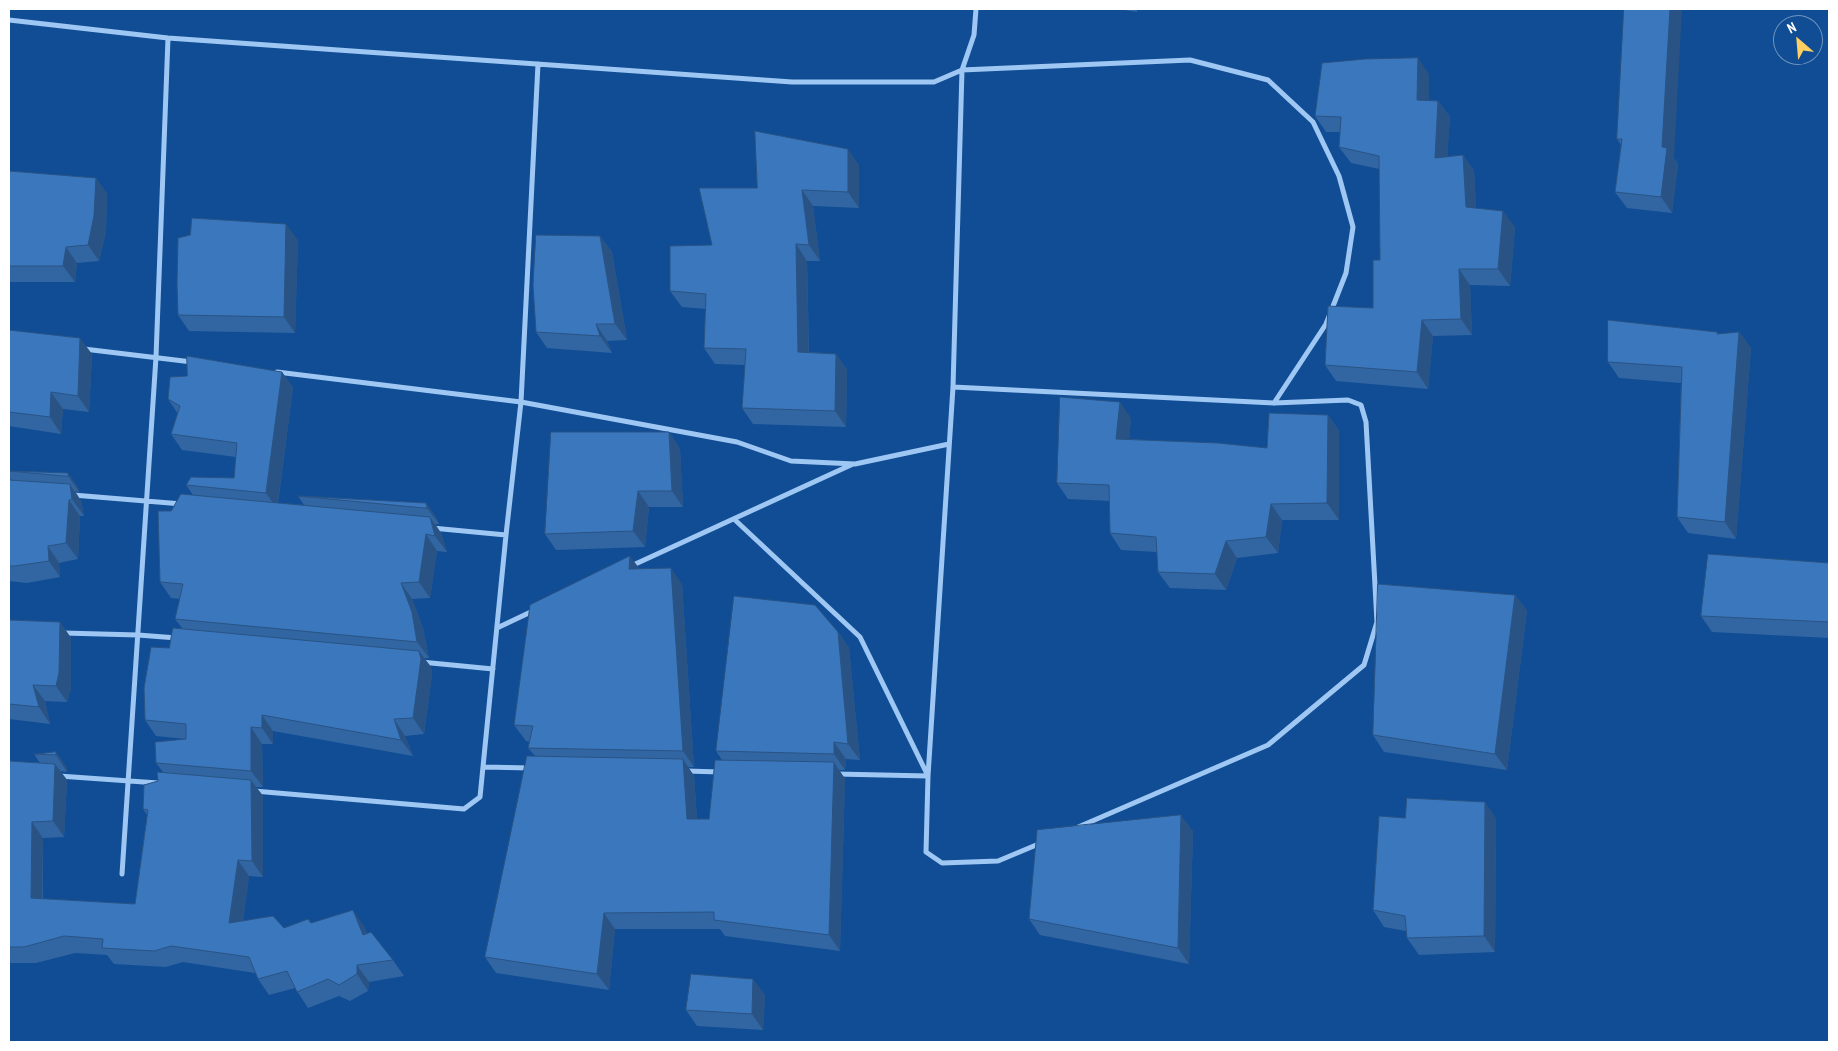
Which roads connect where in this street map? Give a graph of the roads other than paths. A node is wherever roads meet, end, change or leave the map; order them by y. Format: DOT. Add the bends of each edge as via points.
graph roads {
  1 [pos="976,9"];
  2 [pos="9,20"];
  3 [pos="168,38"];
  4 [pos="538,64"];
  5 [pos="962,70"];
  6 [pos="78,348"];
  7 [pos="156,358"];
  8 [pos="196,362"];
  9 [pos="275,372"];
  10 [pos="953,387"];
  11 [pos="521,402"];
  12 [pos="1274,403"];
  13 [pos="949,444"];
  14 [pos="855,464"];
  15 [pos="68,495"];
  16 [pos="147,501"];
  17 [pos="185,505"];
  18 [pos="734,519"];
  19 [pos="428,528"];
  20 [pos="506,536"];
  21 [pos="628,567"];
  22 [pos="540,608"];
  23 [pos="496,628"];
  24 [pos="53,633"];
  25 [pos="138,635"];
  26 [pos="186,639"];
  27 [pos="411,661"];
  28 [pos="493,669"];
  29 [pos="484,767"];
  30 [pos="533,768"];
  31 [pos="681,771"];
  32 [pos="731,772"];
  33 [pos="829,774"];
  34 [pos="53,775"];
  35 [pos="928,776"];
  36 [pos="128,780"];
  37 [pos="168,784"];
  38 [pos="244,790"];
  39 [pos="1070,830"];
  40 [pos="1043,842"];
  41 [pos="122,874"];
  1 -- 5 [label="street" via="974,35"];
  2 -- 3 [label="street"];
  3 -- 4 [label="street"];
  3 -- 7 [label="street"];
  4 -- 5 [label="street" via="792,82 934,82"];
  4 -- 11 [label="street"];
  5 -- 10 [label="street"];
  5 -- 12 [label="street" via="1190,60 1268,80 1313,122 1339,176 1352,227 1346,273 1326,324"];
  6 -- 7 [label="street"];
  7 -- 8 [label="street"];
  7 -- 16 [label="street"];
  9 -- 11 [label="street"];
  10 -- 12 [label="street"];
  10 -- 13 [label="street"];
  11 -- 14 [label="street" via="737,442 791,461"];
  11 -- 20 [label="street"];
  12 -- 39 [label="street" via="1348,400 1361,405 1366,422 1377,622 1364,665 1268,745"];
  13 -- 14 [label="street"];
  13 -- 35 [label="street"];
  14 -- 18 [label="street"];
  15 -- 16 [label="street"];
  16 -- 17 [label="street"];
  16 -- 25 [label="street"];
  18 -- 21 [label="street"];
  18 -- 35 [label="street" via="860,637"];
  19 -- 20 [label="street"];
  20 -- 23 [label="street"];
  22 -- 23 [label="street"];
  23 -- 28 [label="street"];
  24 -- 25 [label="street"];
  25 -- 26 [label="street"];
  25 -- 36 [label="street"];
  27 -- 28 [label="street"];
  28 -- 29 [label="street"];
  29 -- 30 [label="street"];
  29 -- 38 [label="street" via="480,797 464,809"];
  31 -- 32 [label="street"];
  33 -- 35 [label="street"];
  34 -- 36 [label="street"];
  35 -- 40 [label="street" via="926,852 942,863 998,861"];
  36 -- 37 [label="street"];
  36 -- 41 [label="street"];
}
